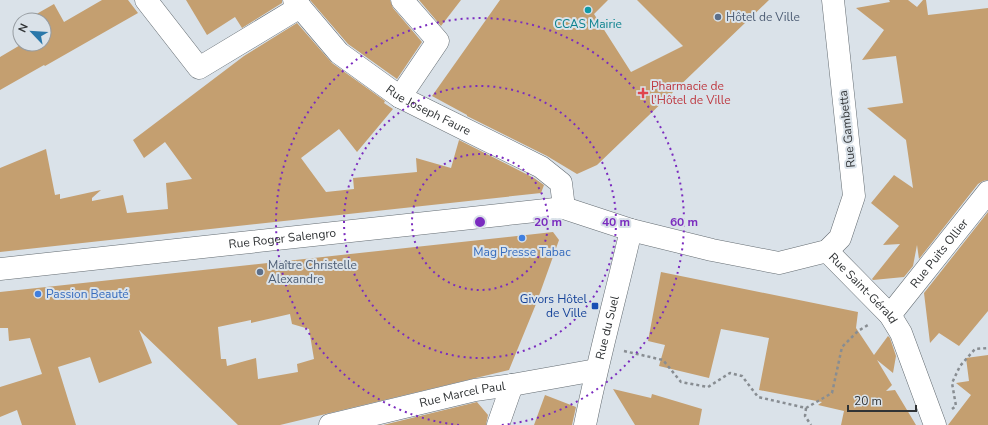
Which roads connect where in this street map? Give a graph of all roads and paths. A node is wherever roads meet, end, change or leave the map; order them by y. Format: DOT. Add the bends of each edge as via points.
graph roads {
  1 [pos="146,0"];
  2 [pos="402,0"];
  3 [pos="833,0"];
  4 [pos="297,3"];
  5 [pos="400,97"];
  6 [pos="988,192"];
  7 [pos="564,208"];
  8 [pos="631,230"];
  9 [pos="827,251"];
  10 [pos="0,269"];
  11 [pos="888,314"];
  12 [pos="604,346"];
  13 [pos="988,348"];
  14 [pos="596,370"];
  15 [pos="512,385"];
  16 [pos="806,408"];
  17 [pos="934,423"];
  18 [pos="330,425"];
  19 [pos="498,425"];
  20 [pos="585,425"];
  21 [pos="812,425"];
  1 -- 4 [label="street" via="199,68"];
  2 -- 5 [label="street" via="438,41"];
  3 -- 9 [label="street, Rue Gambetta" via="854,196 840,238"];
  4 -- 5 [label="street, Rue Joseph Faure" via="339,53"];
  5 -- 7 [label="street, Rue Joseph Faure" via="541,168 561,184"];
  6 -- 11 [label="street, Rue Puits Ollier"];
  7 -- 8 [label="street, Rue Saint-Gérald"];
  7 -- 10 [label="street, Rue Roger Salengro"];
  8 -- 9 [label="street, Rue Saint-Gérald" via="779,263"];
  8 -- 12 [label="street, Rue du Suel"];
  9 -- 11 [label="street, Rue Saint-Gérald"];
  11 -- 16 [label="path" via="858,331 842,347 832,393"];
  11 -- 17 [label="street, Rue Saint-Gérald" via="901,333"];
  12 -- 14 [label="street, Rue du Suel"];
  12 -- 16 [label="path" via="663,360 681,382 708,387 730,373 742,376 758,397"];
  13 -- 17 [label="path" via="975,349 960,366 952,384 956,406"];
  14 -- 15 [label="street, Rue Marcel Paul"];
  14 -- 20 [label="street, Rue du Suel"];
  15 -- 18 [label="street, Rue Marcel Paul" via="475,390"];
  15 -- 19 [label="street"];
  16 -- 21 [label="path" via="805,416"];
}
